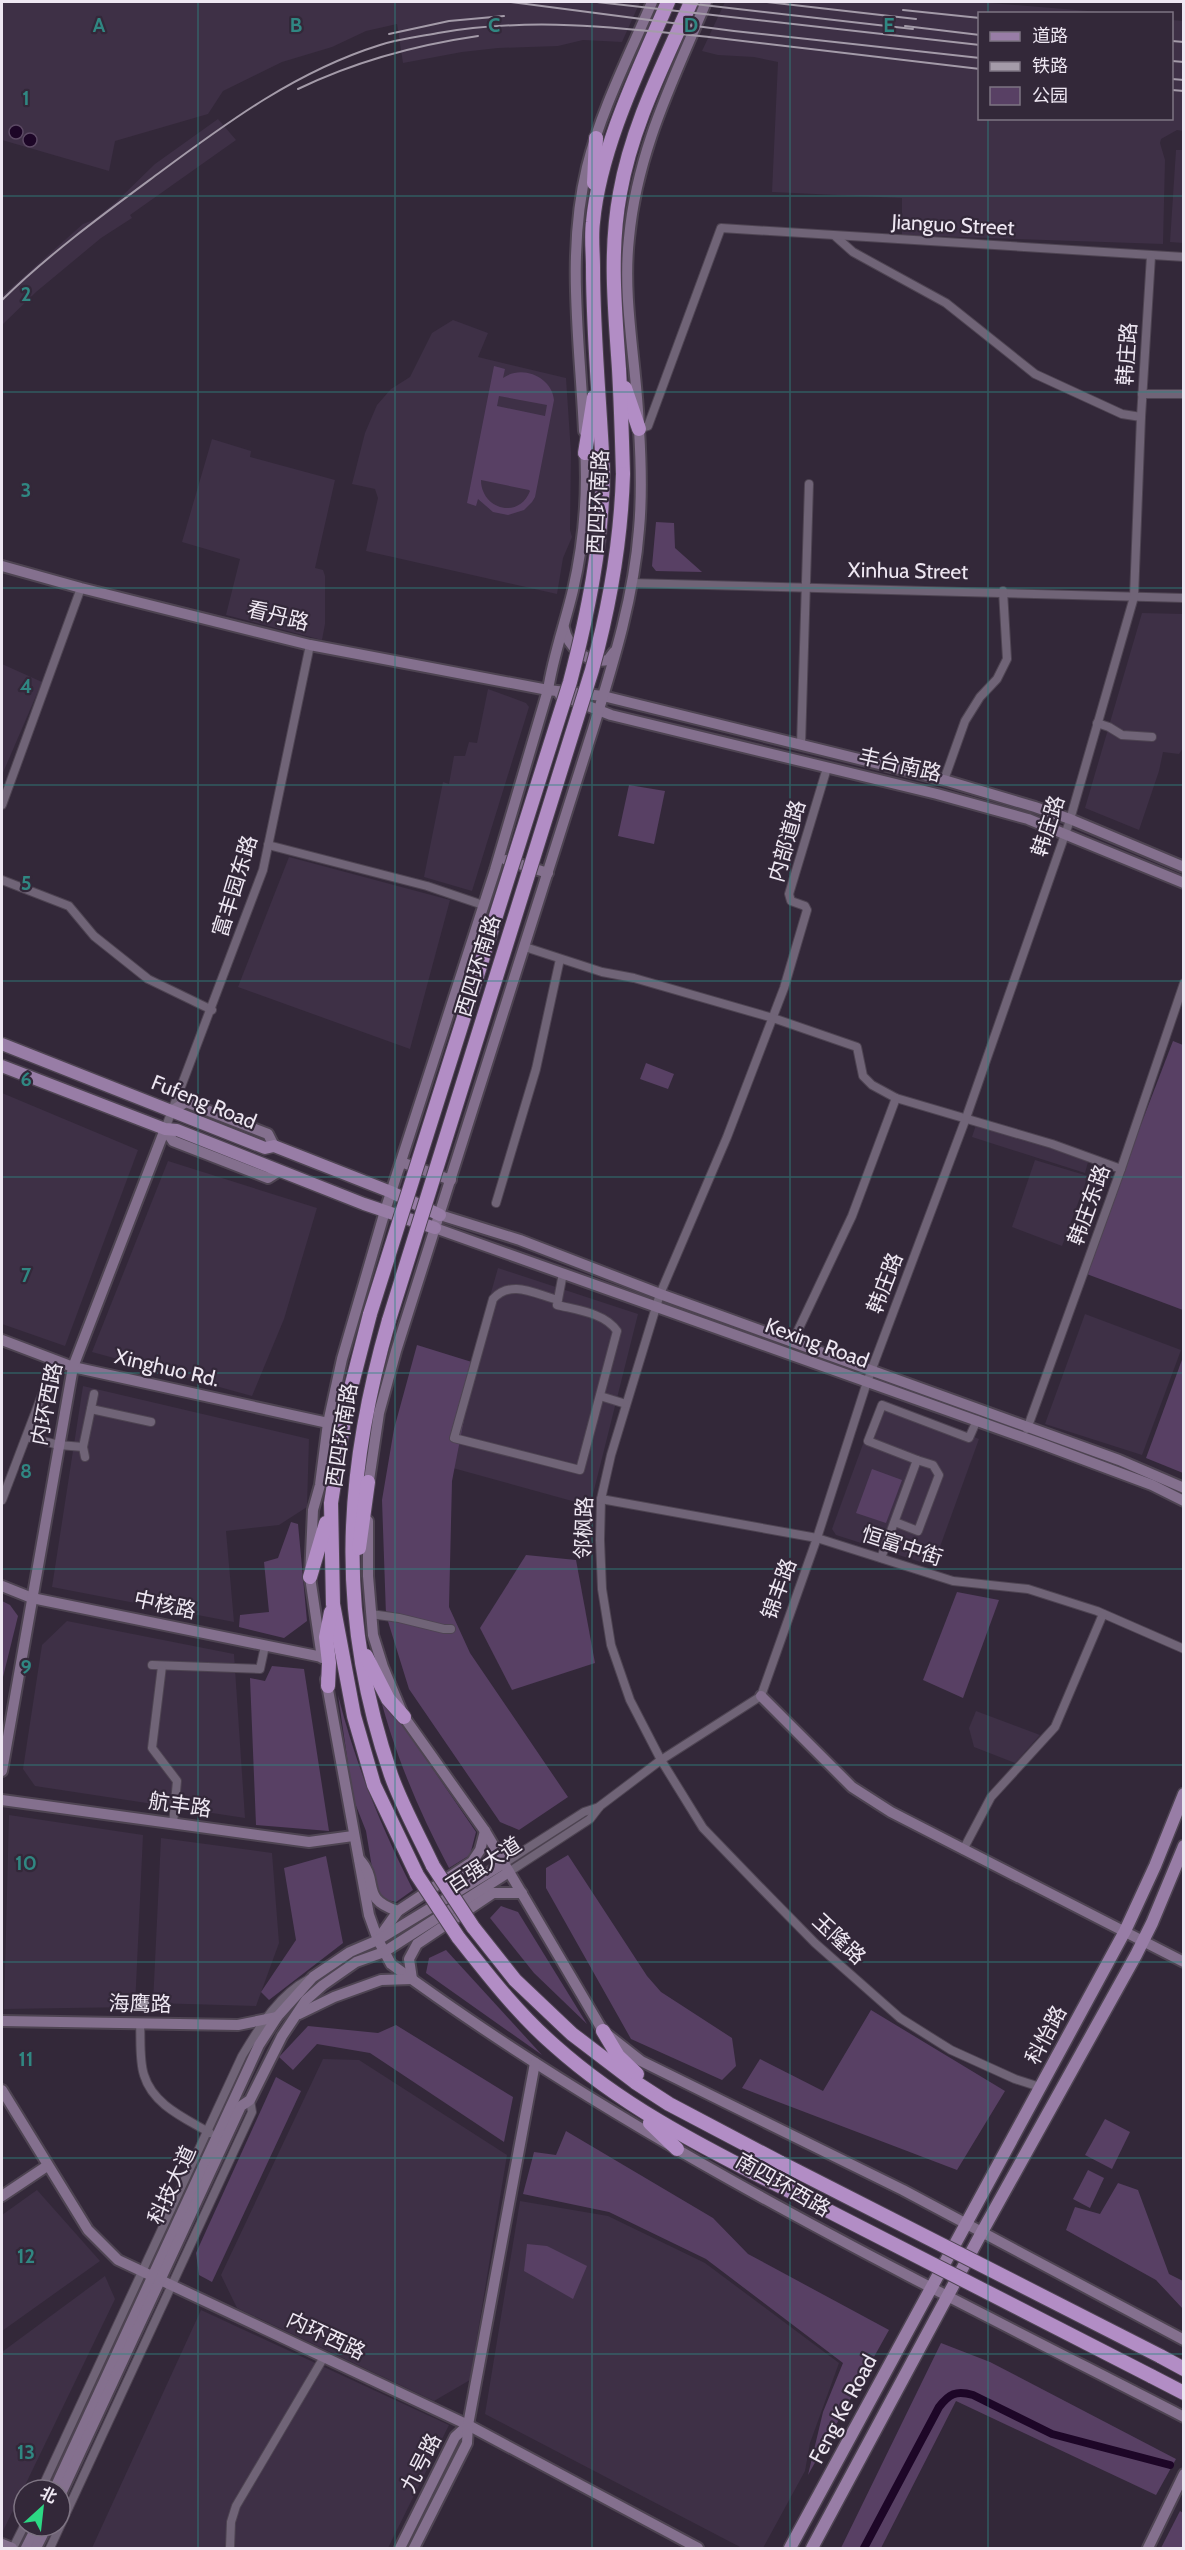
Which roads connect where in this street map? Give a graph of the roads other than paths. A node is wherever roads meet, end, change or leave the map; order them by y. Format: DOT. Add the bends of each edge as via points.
graph roads {
  1 [pos="652,2"];
  2 [pos="668,2"];
  3 [pos="691,2"];
  4 [pos="706,2"];
  5 [pos="596,138"];
  6 [pos="592,222"];
  7 [pos="836,236"];
  8 [pos="1151,256"];
  9 [pos="1184,257"];
  10 [pos="619,372"];
  11 [pos="597,375"];
  12 [pos="1142,394"];
  13 [pos="1184,394"];
  14 [pos="1141,417"];
  15 [pos="639,429"];
  16 [pos="585,453"];
  17 [pos="809,484"];
  18 [pos="2,566"];
  19 [pos="631,583"];
  20 [pos="805,587"];
  21 [pos="81,588"];
  22 [pos="1003,591"];
  23 [pos="1134,597"];
  24 [pos="1184,598"];
  25 [pos="564,627"];
  26 [pos="310,645"];
  27 [pos="616,648"];
  28 [pos="549,690"];
  29 [pos="603,696"];
  30 [pos="599,711"];
  31 [pos="1097,723"];
  32 [pos="1152,737"];
  33 [pos="801,745"];
  34 [pos="827,768"];
  35 [pos="944,780"];
  36 [pos="2,805"];
  37 [pos="1070,819"];
  38 [pos="1065,833"];
  39 [pos="268,845"];
  40 [pos="498,858"];
  41 [pos="1184,867"];
  42 [pos="548,873"];
  43 [pos="2,880"];
  44 [pos="1184,883"];
  45 [pos="483,905"];
  46 [pos="525,947"];
  47 [pos="560,959"];
  48 [pos="1184,983"];
  49 [pos="212,1010"];
  50 [pos="773,1018"];
  51 [pos="2,1044"];
  52 [pos="2,1066"];
  53 [pos="896,1098"];
  54 [pos="173,1110"];
  55 [pos="966,1118"];
  56 [pos="165,1129"];
  57 [pos="401,1161"];
  58 [pos="1121,1169"];
  59 [pos="451,1180"];
  60 [pos="391,1192"];
  61 [pos="496,1203"];
  62 [pos="385,1211"];
  63 [pos="440,1215"];
  64 [pos="435,1228"];
  65 [pos="563,1273"];
  66 [pos="660,1294"];
  67 [pos="557,1302"];
  68 [pos="656,1307"];
  69 [pos="2,1340"];
  70 [pos="792,1343"];
  71 [pos="73,1367"];
  72 [pos="872,1370"];
  73 [pos="48,1379"];
  74 [pos="867,1382"];
  75 [pos="94,1395"];
  76 [pos="600,1396"];
  77 [pos="626,1404"];
  78 [pos="91,1409"];
  79 [pos="976,1420"];
  80 [pos="151,1422"];
  81 [pos="328,1424"];
  82 [pos="1027,1433"];
  83 [pos="27,1437"];
  84 [pos="59,1445"];
  85 [pos="83,1447"];
  86 [pos="85,1457"];
  87 [pos="917,1460"];
  88 [pos="368,1482"];
  89 [pos="1184,1488"];
  90 [pos="601,1499"];
  91 [pos="2,1500"];
  92 [pos="1184,1501"];
  93 [pos="331,1503"];
  94 [pos="895,1522"];
  95 [pos="817,1538"];
  96 [pos="881,1558"];
  97 [pos="310,1577"];
  98 [pos="2,1586"];
  99 [pos="353,1595"];
  100 [pos="32,1598"];
  101 [pos="333,1604"];
  102 [pos="371,1614"];
  103 [pos="1103,1614"];
  104 [pos="451,1629"];
  105 [pos="356,1637"];
  106 [pos="265,1646"];
  107 [pos="1184,1649"];
  108 [pos="322,1657"];
  109 [pos="152,1665"];
  110 [pos="162,1666"];
  111 [pos="328,1686"];
  112 [pos="761,1696"];
  113 [pos="404,1717"];
  114 [pos="661,1760"];
  115 [pos="2,1771"];
  116 [pos="1184,1794"];
  117 [pos="2,1800"];
  118 [pos="173,1824"];
  119 [pos="485,1831"];
  120 [pos="353,1836"];
  121 [pos="1184,1846"];
  122 [pos="963,1850"];
  123 [pos="358,1859"];
  124 [pos="506,1868"];
  125 [pos="417,1875"];
  126 [pos="522,1893"];
  127 [pos="398,1911"];
  128 [pos="1125,1931"];
  129 [pos="378,1940"];
  130 [pos="1143,1941"];
  131 [pos="384,1952"];
  132 [pos="356,1962"];
  133 [pos="1184,1962"];
  134 [pos="313,1977"];
  135 [pos="412,1980"];
  136 [pos="277,2017"];
  137 [pos="294,2017"];
  138 [pos="265,2019"];
  139 [pos="2,2021"];
  140 [pos="140,2023"];
  141 [pos="603,2031"];
  142 [pos="535,2064"];
  143 [pos="1040,2086"];
  144 [pos="2,2090"];
  145 [pos="250,2100"];
  146 [pos="629,2103"];
  147 [pos="669,2104"];
  148 [pos="212,2134"];
  149 [pos="677,2149"];
  150 [pos="47,2166"];
  151 [pos="2,2196"];
  152 [pos="966,2223"];
  153 [pos="982,2232"];
  154 [pos="151,2276"];
  155 [pos="172,2285"];
  156 [pos="931,2288"];
  157 [pos="947,2297"];
  158 [pos="1184,2340"];
  159 [pos="324,2356"];
  160 [pos="1184,2368"];
  161 [pos="1184,2393"];
  162 [pos="1184,2417"];
  163 [pos="468,2425"];
  164 [pos="1184,2474"];
  165 [pos="46,2478"];
  166 [pos="59,2478"];
  167 [pos="67,2478"];
  168 [pos="2,2544"];
  169 [pos="13,2548"];
  170 [pos="50,2548"];
  171 [pos="230,2548"];
  172 [pos="400,2548"];
  173 [pos="414,2548"];
  174 [pos="698,2548"];
  175 [pos="790,2548"];
  176 [pos="812,2548"];
  177 [pos="1148,2548"];
  1 -- 5 [label="street, 西四环南路"];
  2 -- 6 [label="highway, 西四环南路" via="616,128"];
  3 -- 10 [label="highway, 西四环南路" via="645,106 620,193 613,289"];
  4 -- 15 [label="street, 西四环南路" via="645,150 636,189 628,240 628,286"];
  5 -- 6 [label="highway"];
  5 -- 16 [label="street, 西四环南路" via="579,210 574,274"];
  6 -- 11 [label="highway, 西四环南路"];
  7 -- 8 [label="street, Jianguo Street"];
  7 -- 14 [label="street" via="853,252 946,303 1035,374 1122,414"];
  7 -- 15 [label="street, Jianguo Street" via="721,228 648,426"];
  8 -- 9 [label="street, Jianguo Street"];
  8 -- 12 [label="street, 韩庄路"];
  10 -- 15 [label="highway"];
  10 -- 99 [label="highway, 西四环南路, bridge" via="623,474 619,549 605,622 388,1320 357,1458"];
  11 -- 16 [label="highway"];
  11 -- 93 [label="highway, 西四环南路, bridge" via="603,473 596,561 586,620 570,682 370,1314 346,1407"];
  12 -- 13 [label="street"];
  12 -- 14 [label="street, 韩庄路"];
  14 -- 23 [label="street, 韩庄路"];
  15 -- 19 [label="street, 西四环南路" via="640,503"];
  16 -- 25 [label="street, 西四环南路" via="585,525"];
  17 -- 20 [label="street"];
  18 -- 21 [label="street, 看丹路"];
  19 -- 20 [label="street, Xinhua Street"];
  19 -- 27 [label="street, 西四环南路"];
  20 -- 22 [label="street, Xinhua Street"];
  20 -- 33 [label="street"];
  21 -- 26 [label="street, 看丹路"];
  21 -- 36 [label="street"];
  22 -- 23 [label="street, Xinhua Street"];
  22 -- 35 [label="street" via="1007,659 965,721"];
  23 -- 24 [label="street, Xinhua Street"];
  23 -- 31 [label="street, 韩庄路"];
  25 -- 27 [label="street" via="567,642 586,656 608,660"];
  25 -- 28 [label="street, 西四环南路"];
  26 -- 28 [label="street, 看丹路"];
  26 -- 39 [label="street, 富丰园东路"];
  27 -- 29 [label="street, 西四环南路"];
  28 -- 29 [label="street, 丰台南路"];
  28 -- 30 [label="street, 丰台南路"];
  28 -- 40 [label="street, 西四环南路"];
  29 -- 30 [label="street, 西四环南路"];
  29 -- 33 [label="street, 丰台南路"];
  30 -- 34 [label="street, 丰台南路"];
  30 -- 42 [label="street, 西四环南路"];
  31 -- 32 [label="street" via="1122,735"];
  31 -- 37 [label="street, 韩庄路"];
  33 -- 35 [label="street, 丰台南路"];
  34 -- 38 [label="street, 丰台南路" via="971,803"];
  34 -- 50 [label="street, 内部道路" via="789,894 791,902 806,906 807,910"];
  35 -- 37 [label="street, 丰台南路"];
  37 -- 38 [label="street, 韩庄路"];
  37 -- 41 [label="street, 丰台南路"];
  38 -- 44 [label="street, 丰台南路"];
  38 -- 55 [label="street, 韩庄路"];
  39 -- 45 [label="street" via="427,886"];
  39 -- 49 [label="street, 富丰园东路" via="263,870"];
  40 -- 42 [label="street"];
  40 -- 45 [label="street, 西四环南路"];
  42 -- 46 [label="street, 西四环南路"];
  43 -- 49 [label="street" via="69,906 94,936 148,979"];
  45 -- 57 [label="street, 西四环南路"];
  46 -- 47 [label="street"];
  46 -- 59 [label="street, 西四环南路"];
  47 -- 50 [label="street"];
  47 -- 61 [label="street" via="536,1069"];
  48 -- 58 [label="street, 韩庄东路"];
  49 -- 54 [label="street, 富丰园东路"];
  50 -- 53 [label="street" via="857,1047 863,1076"];
  50 -- 66 [label="street, 邻枫路"];
  51 -- 54 [label="main road, Fufeng Road"];
  52 -- 56 [label="main road, Fufeng Road"];
  53 -- 55 [label="street"];
  53 -- 70 [label="street" via="852,1216"];
  54 -- 56 [label="street, 富丰园东路"];
  54 -- 60 [label="main road, Fufeng Road" via="265,1148 274,1146"];
  55 -- 58 [label="street"];
  55 -- 72 [label="street, 韩庄路"];
  56 -- 62 [label="main road, Fufeng Road" via="177,1130"];
  56 -- 71 [label="street, 内环西路"];
  57 -- 59 [label="street"];
  57 -- 60 [label="street, 西四环南路"];
  58 -- 82 [label="street, 韩庄东路"];
  59 -- 63 [label="street, 西四环南路"];
  60 -- 62 [label="street, 西四环南路"];
  60 -- 63 [label="main road, Fufeng Road"];
  62 -- 64 [label="main road, Fufeng Road"];
  62 -- 81 [label="street, 西四环南路" via="342,1359"];
  63 -- 64 [label="street, 西四环南路"];
  63 -- 66 [label="street, Kexing Road" via="520,1240"];
  64 -- 65 [label="street, Kexing Road"];
  64 -- 88 [label="street, 西四环南路" via="379,1413"];
  65 -- 67 [label="street"];
  65 -- 68 [label="street, Kexing Road"];
  66 -- 68 [label="street, 邻枫路"];
  66 -- 70 [label="street, Kexing Road"];
  67 -- 76 [label="street" via="602,1317 612,1322 617,1331"];
  67 -- 76 [label="street" via="512,1287 501,1290 493,1299 454,1438 580,1470"];
  68 -- 74 [label="street, Kexing Road"];
  68 -- 77 [label="street, 邻枫路"];
  69 -- 71 [label="street, Xinghuo Rd."];
  70 -- 72 [label="street, Kexing Road"];
  71 -- 81 [label="street, Xinghuo Rd."];
  71 -- 84 [label="street, 内环西路"];
  72 -- 74 [label="street, 韩庄路"];
  72 -- 82 [label="street, Kexing Road"];
  73 -- 83 [label="street"];
  74 -- 79 [label="street, Kexing Road"];
  74 -- 95 [label="street, 锦丰路"];
  75 -- 78 [label="street"];
  76 -- 77 [label="street"];
  77 -- 90 [label="street, 邻枫路"];
  78 -- 80 [label="street"];
  78 -- 85 [label="street"];
  79 -- 82 [label="street, Kexing Road"];
  79 -- 87 [label="street" via="969,1438 882,1405 868,1441"];
  81 -- 97 [label="street, 西四环南路" via="314,1510"];
  82 -- 89 [label="street, Kexing Road" via="1119,1460"];
  82 -- 92 [label="street, Kexing Road"];
  83 -- 84 [label="street"];
  83 -- 91 [label="street"];
  84 -- 85 [label="street"];
  84 -- 100 [label="street, 内环西路"];
  85 -- 86 [label="street"];
  87 -- 94 [label="street"];
  87 -- 94 [label="street" via="933,1465 939,1475 918,1531"];
  88 -- 99 [label="highway"];
  88 -- 102 [label="street, 西四环南路"];
  90 -- 95 [label="street, 恒富中街"];
  90 -- 114 [label="street, 邻枫路" via="602,1589 611,1645 630,1700"];
  93 -- 97 [label="highway"];
  93 -- 101 [label="highway, 西四环南路"];
  94 -- 96 [label="street"];
  95 -- 96 [label="street, 恒富中街"];
  95 -- 112 [label="street, 锦丰路"];
  96 -- 103 [label="street, 恒富中街" via="953,1581 1028,1589"];
  97 -- 108 [label="street, 西四环南路"];
  98 -- 100 [label="street, 中核路"];
  99 -- 105 [label="highway, 西四环南路"];
  100 -- 106 [label="street, 中核路"];
  100 -- 115 [label="street, 内环西路"];
  101 -- 111 [label="highway" via="326,1636"];
  101 -- 125 [label="highway, 西四环南路" via="354,1716 374,1785"];
  102 -- 104 [label="street"];
  102 -- 113 [label="street, 西四环南路" via="383,1667"];
  103 -- 107 [label="street, 恒富中街"];
  103 -- 122 [label="street" via="1055,1727 991,1797"];
  105 -- 113 [label="highway" via="388,1699"];
  105 -- 147 [label="highway, 西四环南路, bridge" via="392,1777 433,1866 473,1927 515,1980 571,2034"];
  106 -- 108 [label="street, 中核路"];
  106 -- 110 [label="street" via="260,1669"];
  108 -- 111 [label="street, 西四环南路"];
  109 -- 110 [label="street"];
  110 -- 118 [label="street" via="152,1748 177,1780"];
  111 -- 120 [label="street, 西四环南路"];
  112 -- 114 [label="street"];
  112 -- 122 [label="street" via="852,1787"];
  113 -- 119 [label="street, 西四环南路"];
  114 -- 124 [label="street, 百强大道"];
  114 -- 143 [label="street, 玉隆路" via="703,1828 815,1943 900,2018 951,2050"];
  116 -- 128 [label="main road, 科怡路"];
  117 -- 118 [label="street, 航丰路"];
  118 -- 120 [label="street, 航丰路" via="309,1842"];
  119 -- 124 [label="street, 西四环南路"];
  119 -- 127 [label="street" via="472,1862"];
  120 -- 123 [label="street, 西四环南路"];
  121 -- 130 [label="main road, 科怡路"];
  122 -- 128 [label="street"];
  123 -- 127 [label="street" via="368,1869 372,1895 378,1903"];
  123 -- 129 [label="street, 西四环南路"];
  124 -- 126 [label="street"];
  124 -- 129 [label="street, 百强大道"];
  124 -- 131 [label="street, 百强大道"];
  125 -- 146 [label="highway, 南四环西路, bridge" via="502,1993 555,2046"];
  126 -- 135 [label="street" via="493,1893 417,1944 409,1959"];
  126 -- 141 [label="street"];
  127 -- 129 [label="street"];
  128 -- 130 [label="street"];
  128 -- 143 [label="main road, 科怡路"];
  129 -- 131 [label="street, 西四环南路"];
  129 -- 132 [label="street"];
  129 -- 134 [label="street, 科技大道" via="350,1952"];
  130 -- 133 [label="street"];
  130 -- 153 [label="main road, 科怡路"];
  131 -- 132 [label="street, 科技大道"];
  131 -- 135 [label="street, 南四环西路" via="391,1964"];
  132 -- 137 [label="street, 科技大道" via="306,2000"];
  134 -- 136 [label="street, 科技大道"];
  134 -- 138 [label="street" via="287,1994"];
  135 -- 137 [label="street" via="381,1980 314,2005"];
  135 -- 142 [label="street, 南四环西路"];
  136 -- 138 [label="street, 海鹰路"];
  136 -- 148 [label="street, 科技大道"];
  137 -- 145 [label="street, 科技大道"];
  138 -- 140 [label="street, 海鹰路" via="238,2025"];
  138 -- 148 [label="street" via="242,2056"];
  139 -- 140 [label="street, 海鹰路"];
  140 -- 148 [label="street" via="143,2073 148,2085 161,2103"];
  141 -- 147 [label="highway" via="618,2056"];
  141 -- 152 [label="street" via="641,2061"];
  142 -- 149 [label="street, 南四环西路"];
  142 -- 163 [label="street"];
  143 -- 152 [label="main road, 科怡路"];
  144 -- 150 [label="street, 内环西路"];
  145 -- 154 [label="street, 科技大道" via="241,2106"];
  145 -- 155 [label="street" via="252,2112"];
  146 -- 149 [label="highway"];
  146 -- 161 [label="highway, 南四环西路, bridge" via="702,2146"];
  147 -- 160 [label="highway, bridge"];
  148 -- 154 [label="street, 科技大道"];
  149 -- 156 [label="street, 南四环西路" via="844,2244"];
  150 -- 151 [label="street"];
  150 -- 154 [label="street, 内环西路" via="103,2247"];
  152 -- 153 [label="street"];
  152 -- 156 [label="main road, 科怡路"];
  153 -- 157 [label="main road, 科怡路"];
  153 -- 158 [label="street"];
  154 -- 155 [label="street, 内环西路"];
  154 -- 165 [label="street"];
  154 -- 166 [label="street, 科技大道"];
  154 -- 167 [label="street, 科技大道"];
  155 -- 159 [label="street, 内环西路"];
  155 -- 170 [label="street"];
  156 -- 157 [label="street, 南四环西路"];
  156 -- 175 [label="main road, Feng Ke Road"];
  157 -- 162 [label="street, 南四环西路"];
  157 -- 176 [label="main road, 科怡路"];
  159 -- 163 [label="street, 内环西路"];
  159 -- 171 [label="street" via="236,2506"];
  163 -- 172 [label="street, 九号路" via="455,2437"];
  163 -- 173 [label="street, 九号路" via="467,2443"];
  163 -- 174 [label="street, 内环西路"];
  164 -- 177 [label="street"];
  168 -- 169 [label="street"];
}
